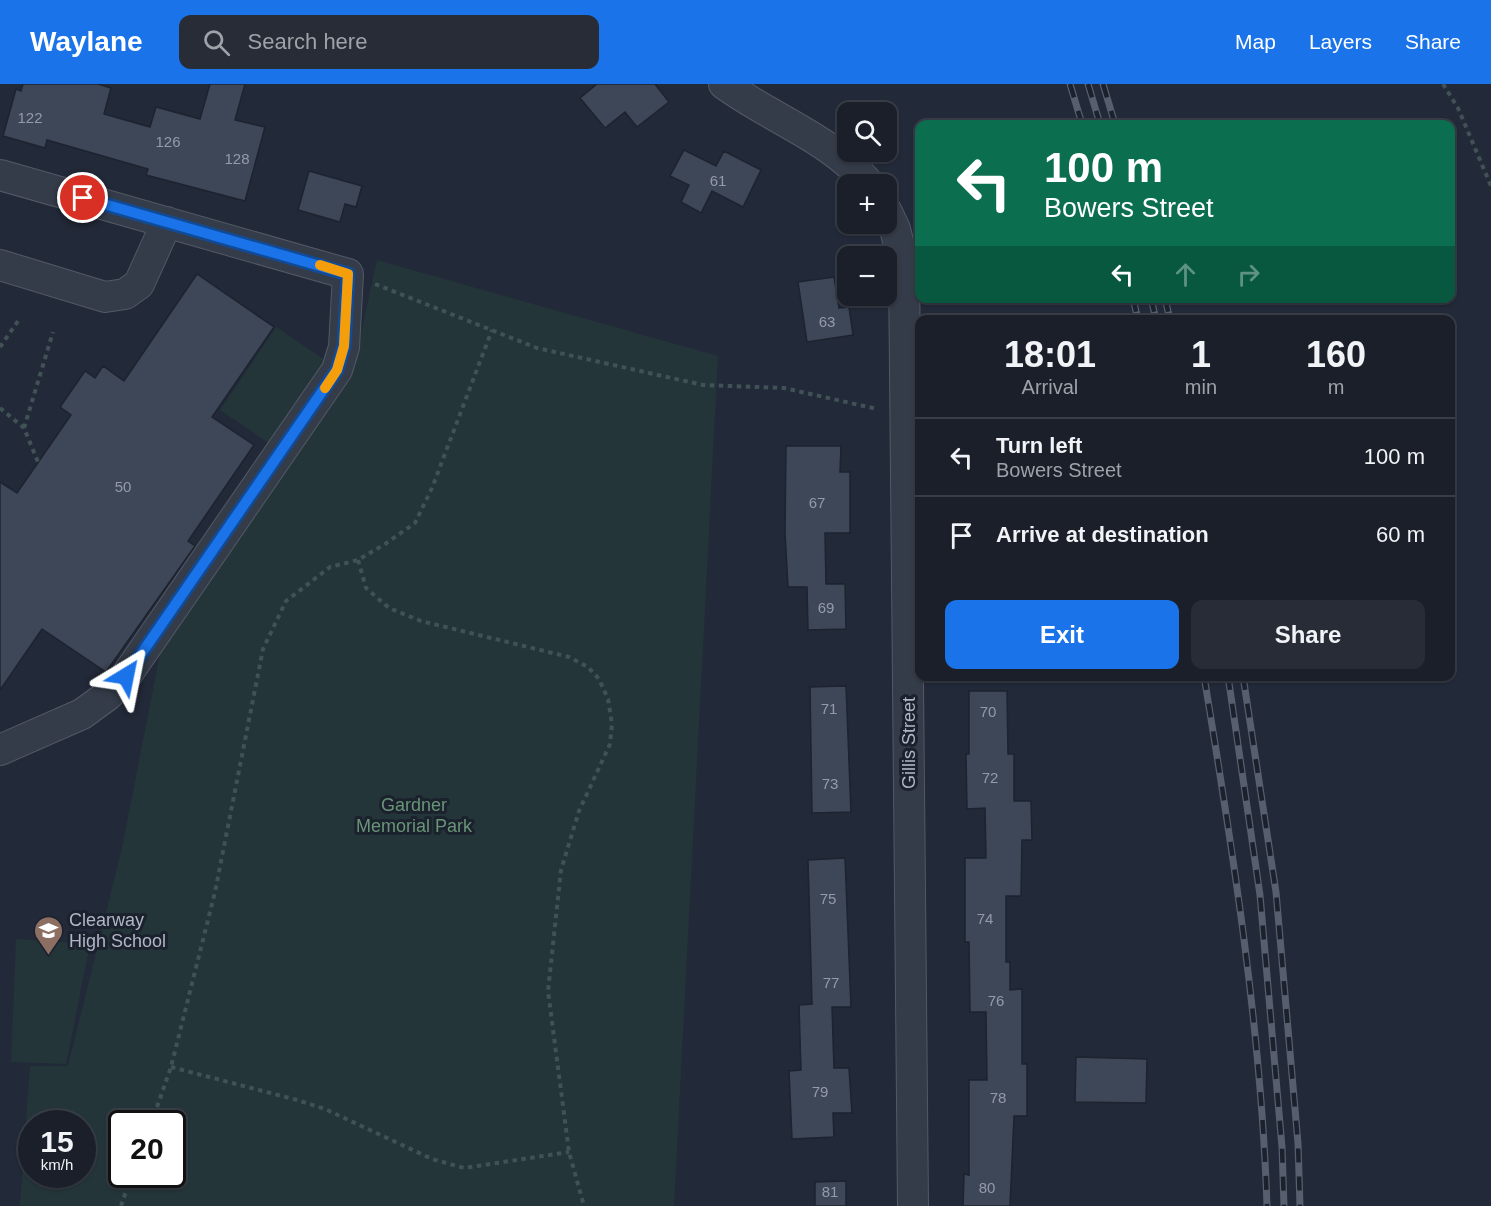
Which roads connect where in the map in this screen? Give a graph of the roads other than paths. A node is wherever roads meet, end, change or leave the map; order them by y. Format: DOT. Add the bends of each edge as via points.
graph roads {
  1 [pos="724,84"];
  2 [pos="858,174"];
  3 [pos="0,175"];
  4 [pos="166,222"];
  5 [pos="896,234"];
  6 [pos="0,265"];
  7 [pos="0,750"];
  8 [pos="913,1206"];
  1 -- 2 [label="street" via="832,150"];
  3 -- 4 [label="street"];
  4 -- 6 [label="street" via="139,284 125,294 105,297"];
  4 -- 7 [label="street" via="348,274 344,346 337,370 126,676 82,714"];
  5 -- 8 [label="street, Gillis Street" via="904,266"];
}
